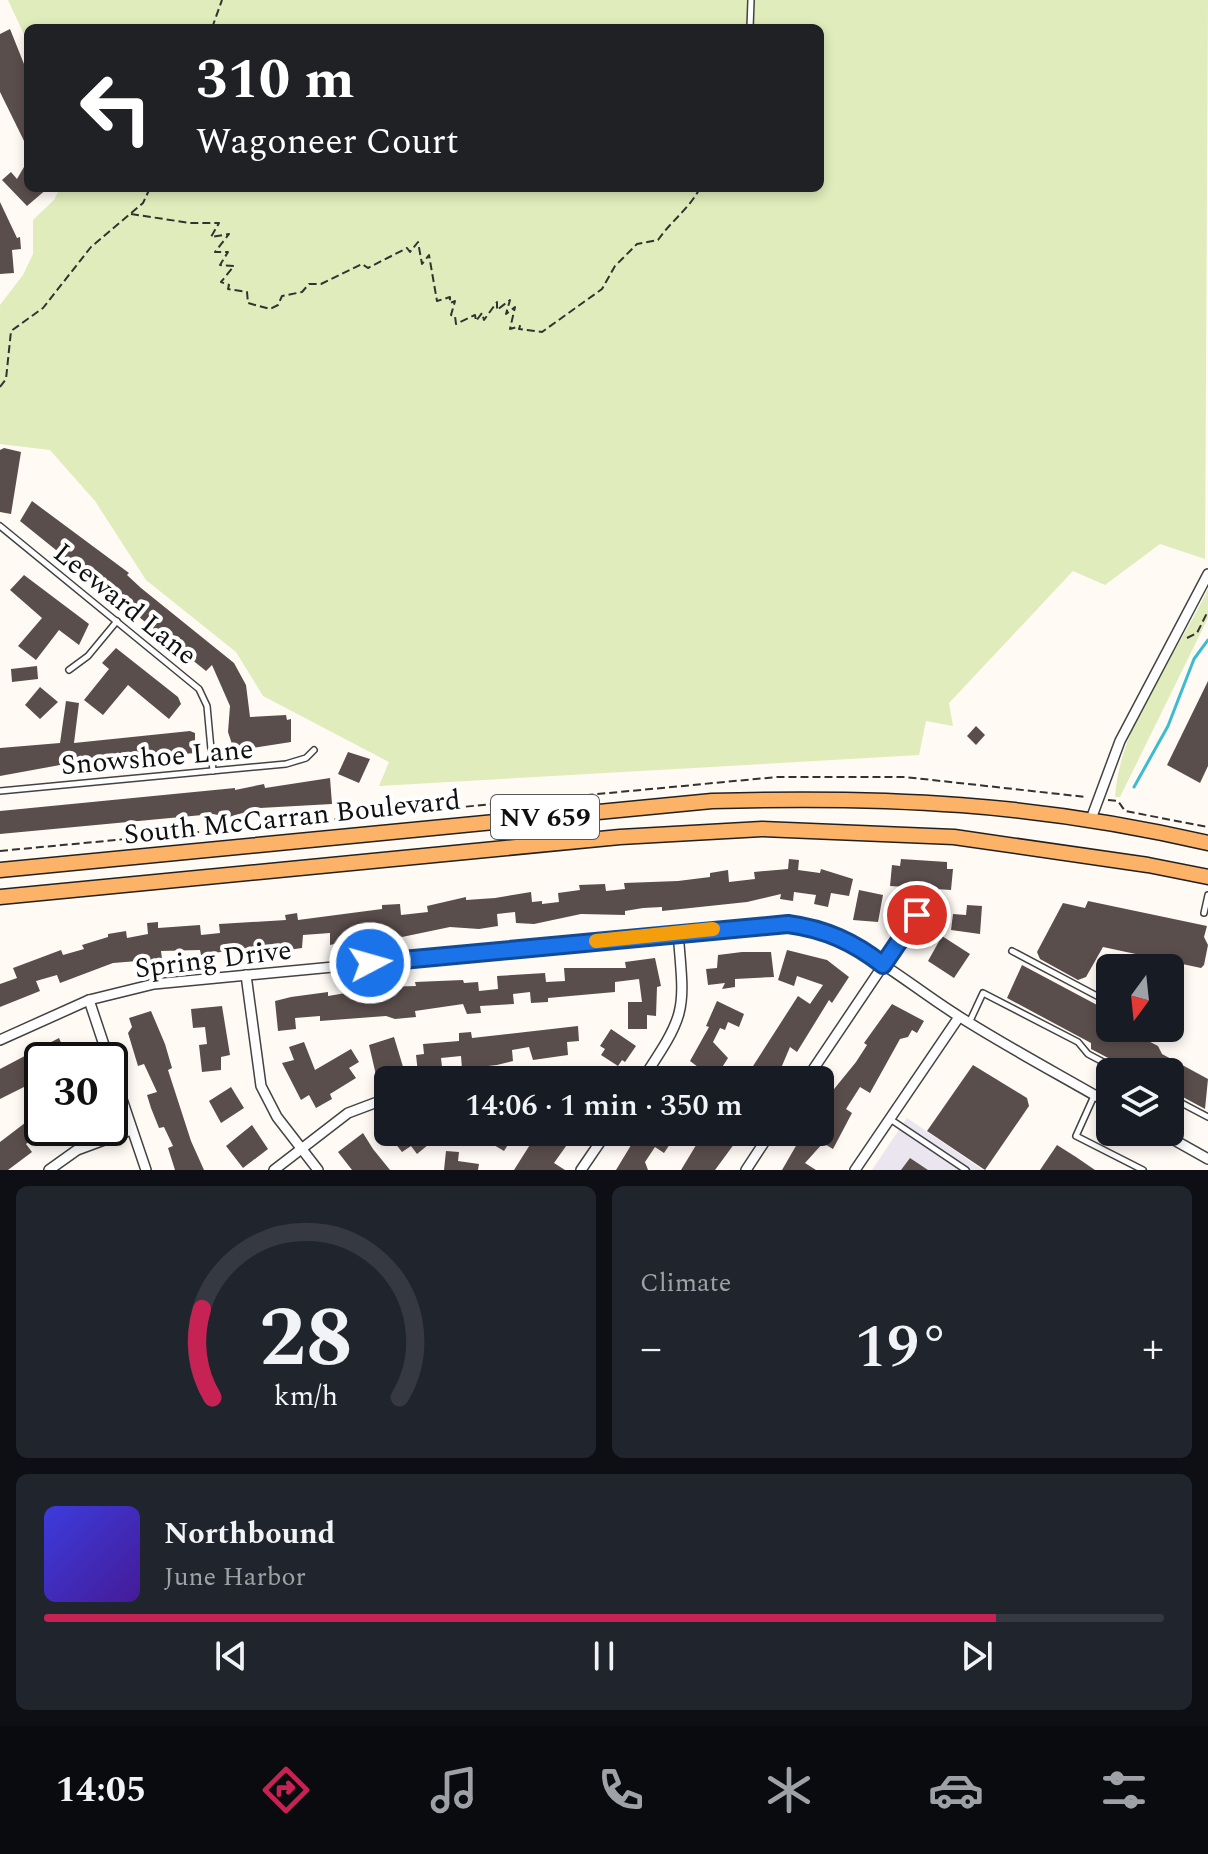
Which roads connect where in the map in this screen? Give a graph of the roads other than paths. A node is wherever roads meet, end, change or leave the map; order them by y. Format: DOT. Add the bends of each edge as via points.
graph roads {
  1 [pos="751,0"];
  2 [pos="750,24"];
  3 [pos="0,526"];
  4 [pos="1208,574"];
  5 [pos="117,621"];
  6 [pos="69,670"];
  7 [pos="314,750"];
  8 [pos="213,771"];
  9 [pos="0,791"];
  10 [pos="1091,819"];
  11 [pos="1208,843"];
  12 [pos="0,870"];
  13 [pos="1208,877"];
  14 [pos="1208,895"];
  15 [pos="0,897"];
  16 [pos="1204,913"];
  17 [pos="917,915"];
  18 [pos="678,933"];
  19 [pos="1012,951"];
  20 [pos="883,965"];
  21 [pos="246,975"];
  22 [pos="1096,995"];
  23 [pos="89,1000"];
  24 [pos="959,1017"];
  25 [pos="969,1023"];
  26 [pos="0,1040"];
  27 [pos="103,1042"];
  28 [pos="1096,1058"];
  29 [pos="651,1066"];
  30 [pos="815,1066"];
  31 [pos="1095,1095"];
  32 [pos="374,1103"];
  33 [pos="1184,1104"];
  34 [pos="1208,1117"];
  35 [pos="889,1119"];
  36 [pos="128,1121"];
  37 [pos="131,1130"];
  38 [pos="597,1146"];
  39 [pos="762,1146"];
  40 [pos="1184,1146"];
  41 [pos="302,1149"];
  42 [pos="1208,1159"];
  43 [pos="49,1170"];
  44 [pos="146,1170"];
  45 [pos="274,1170"];
  46 [pos="318,1170"];
  47 [pos="581,1170"];
  48 [pos="746,1170"];
  49 [pos="855,1170"];
  50 [pos="966,1170"];
  51 [pos="1143,1170"];
  1 -- 2 [label="lane"];
  3 -- 5 [label="lane, Leeward Lane"];
  4 -- 10 [label="street" via="1120,741"];
  5 -- 6 [label="lane"];
  5 -- 8 [label="lane, Leeward Lane" via="204,697"];
  7 -- 8 [label="lane, Snowshoe Lane" via="296,762"];
  8 -- 9 [label="lane, Snowshoe Lane"];
  10 -- 11 [label="main road, South McCarran Boulevard / NV 659"];
  10 -- 12 [label="main road, South McCarran Boulevard / NV 659" via="906,799 712,801"];
  13 -- 15 [label="main road, South McCarran Boulevard / NV 659" via="954,837 762,829 620,837"];
  14 -- 16 [label="lane"];
  17 -- 20 [label="street"];
  18 -- 20 [label="street, Spring Drive" via="766,924 810,927 849,941"];
  18 -- 21 [label="street, Spring Drive"];
  18 -- 29 [label="street" via="682,1012"];
  19 -- 22 [label="lane"];
  20 -- 24 [label="street, Spring Drive"];
  20 -- 30 [label="street"];
  21 -- 23 [label="street, Spring Drive" via="154,984"];
  21 -- 41 [label="street" via="261,1086"];
  23 -- 26 [label="street, Spring Drive"];
  23 -- 27 [label="street"];
  24 -- 25 [label="street, Spring Drive"];
  24 -- 35 [label="street"];
  25 -- 28 [label="lane" via="983,993 1078,1042"];
  25 -- 31 [label="street, Spring Drive"];
  31 -- 51 [label="lane" via="1076,1136"];
  32 -- 41 [label="street" via="348,1113"];
  33 -- 34 [label="lane"];
  35 -- 49 [label="street"];
  35 -- 50 [label="lane"];
  36 -- 37 [label="street"];
  37 -- 43 [label="street" via="77,1150"];
  37 -- 44 [label="street"];
  38 -- 47 [label="street"];
  39 -- 48 [label="street"];
  40 -- 42 [label="street"];
  41 -- 45 [label="street"];
  41 -- 46 [label="street"];
}
